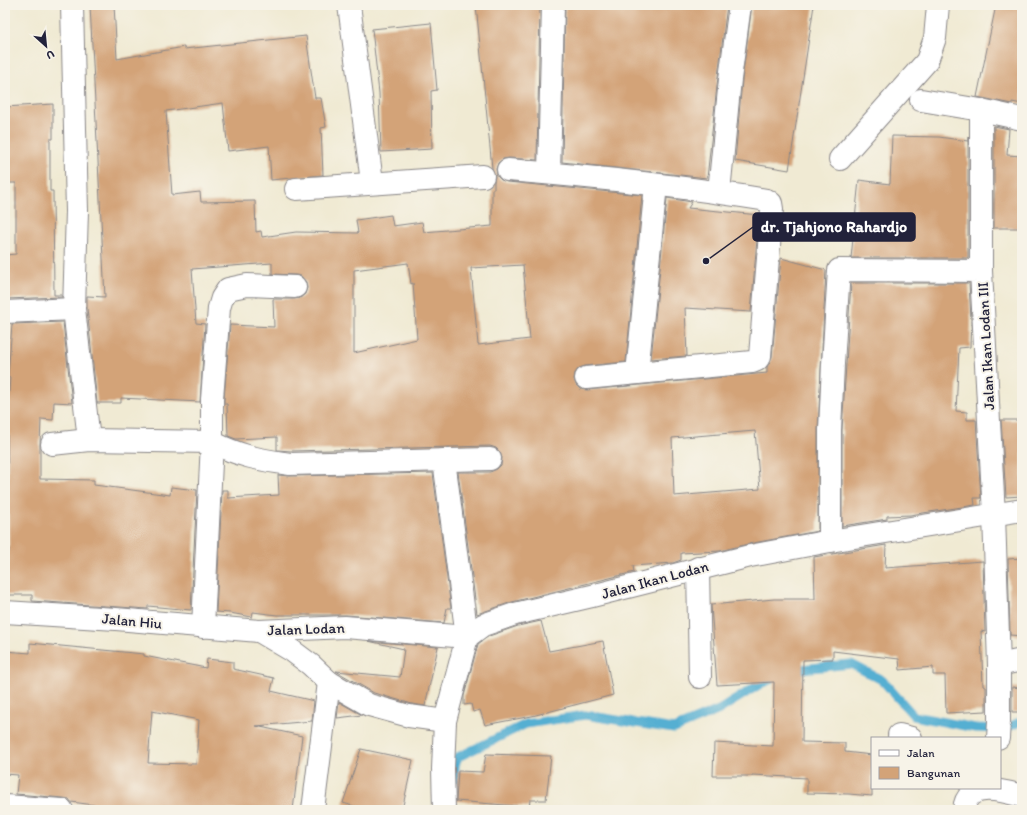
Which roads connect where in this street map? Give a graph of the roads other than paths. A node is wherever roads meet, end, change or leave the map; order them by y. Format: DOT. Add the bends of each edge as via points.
graph roads {
  1 [pos="72,5"];
  2 [pos="349,5"];
  3 [pos="553,5"];
  4 [pos="740,5"];
  5 [pos="938,5"];
  6 [pos="922,100"];
  7 [pos="981,110"];
  8 [pos="1022,119"];
  9 [pos="840,159"];
  10 [pos="508,170"];
  11 [pos="549,173"];
  12 [pos="483,176"];
  13 [pos="372,182"];
  14 [pos="656,185"];
  15 [pos="296,189"];
  16 [pos="719,192"];
  17 [pos="982,271"];
  18 [pos="295,288"];
  19 [pos="74,309"];
  20 [pos="5,312"];
  21 [pos="638,373"];
  22 [pos="586,378"];
  23 [pos="89,440"];
  24 [pos="212,442"];
  25 [pos="52,444"];
  26 [pos="490,459"];
  27 [pos="444,460"];
  28 [pos="1022,510"];
  29 [pos="994,515"];
  30 [pos="830,541"];
  31 [pos="698,568"];
  32 [pos="5,612"];
  33 [pos="203,627"];
  34 [pos="259,631"];
  35 [pos="467,637"];
  36 [pos="1022,660"];
  37 [pos="999,665"];
  38 [pos="700,676"];
  39 [pos="329,682"];
  40 [pos="445,721"];
  41 [pos="998,730"];
  42 [pos="1022,796"];
  43 [pos="5,806"];
  44 [pos="449,809"];
  45 [pos="62,810"];
  46 [pos="313,810"];
  47 [pos="964,810"];
  1 -- 19 [label="street" via="77,211"];
  2 -- 13 [label="street"];
  3 -- 11 [label="street"];
  4 -- 16 [label="street"];
  5 -- 9 [label="street" via="935,38 927,61"];
  6 -- 7 [label="street"];
  7 -- 8 [label="street"];
  7 -- 17 [label="street"];
  10 -- 11 [label="street"];
  11 -- 14 [label="street"];
  12 -- 13 [label="street"];
  13 -- 15 [label="street"];
  14 -- 16 [label="street"];
  14 -- 21 [label="street"];
  16 -- 21 [label="street" via="767,200 771,203 760,356 752,362"];
  17 -- 29 [label="street, Jalan Ikan Lodan III"];
  17 -- 30 [label="street, Jalan Ikan Lodan III" via="839,270 830,430"];
  18 -- 24 [label="street" via="247,285 233,287 224,294 219,308"];
  19 -- 20 [label="street"];
  19 -- 23 [label="street"];
  21 -- 22 [label="street"];
  23 -- 24 [label="street"];
  23 -- 25 [label="street"];
  24 -- 27 [label="street" via="257,460 290,464"];
  24 -- 33 [label="street"];
  26 -- 27 [label="street"];
  27 -- 35 [label="street"];
  28 -- 29 [label="street, Jalan Ikan Lodan"];
  29 -- 30 [label="street, Jalan Ikan Lodan"];
  29 -- 37 [label="street, Jalan Ikan Lodan III"];
  30 -- 31 [label="street, Jalan Ikan Lodan"];
  31 -- 35 [label="street, Jalan Ikan Lodan" via="515,614 483,625"];
  31 -- 38 [label="street"];
  32 -- 33 [label="street, Jalan Hiu"];
  33 -- 34 [label="street, Jalan Hiu"];
  34 -- 35 [label="street, Jalan Lodan" via="345,627"];
  34 -- 39 [label="street, Jalan Lodan" via="291,650"];
  35 -- 40 [label="street"];
  36 -- 37 [label="street"];
  37 -- 41 [label="street, Jalan Ikan Lodan III"];
  39 -- 40 [label="street, Jalan Lodan" via="369,705 408,716"];
  39 -- 46 [label="street"];
  40 -- 44 [label="street" via="443,770"];
  42 -- 47 [label="street" via="1003,791 976,791 968,797"];
  43 -- 45 [label="street"];
}
